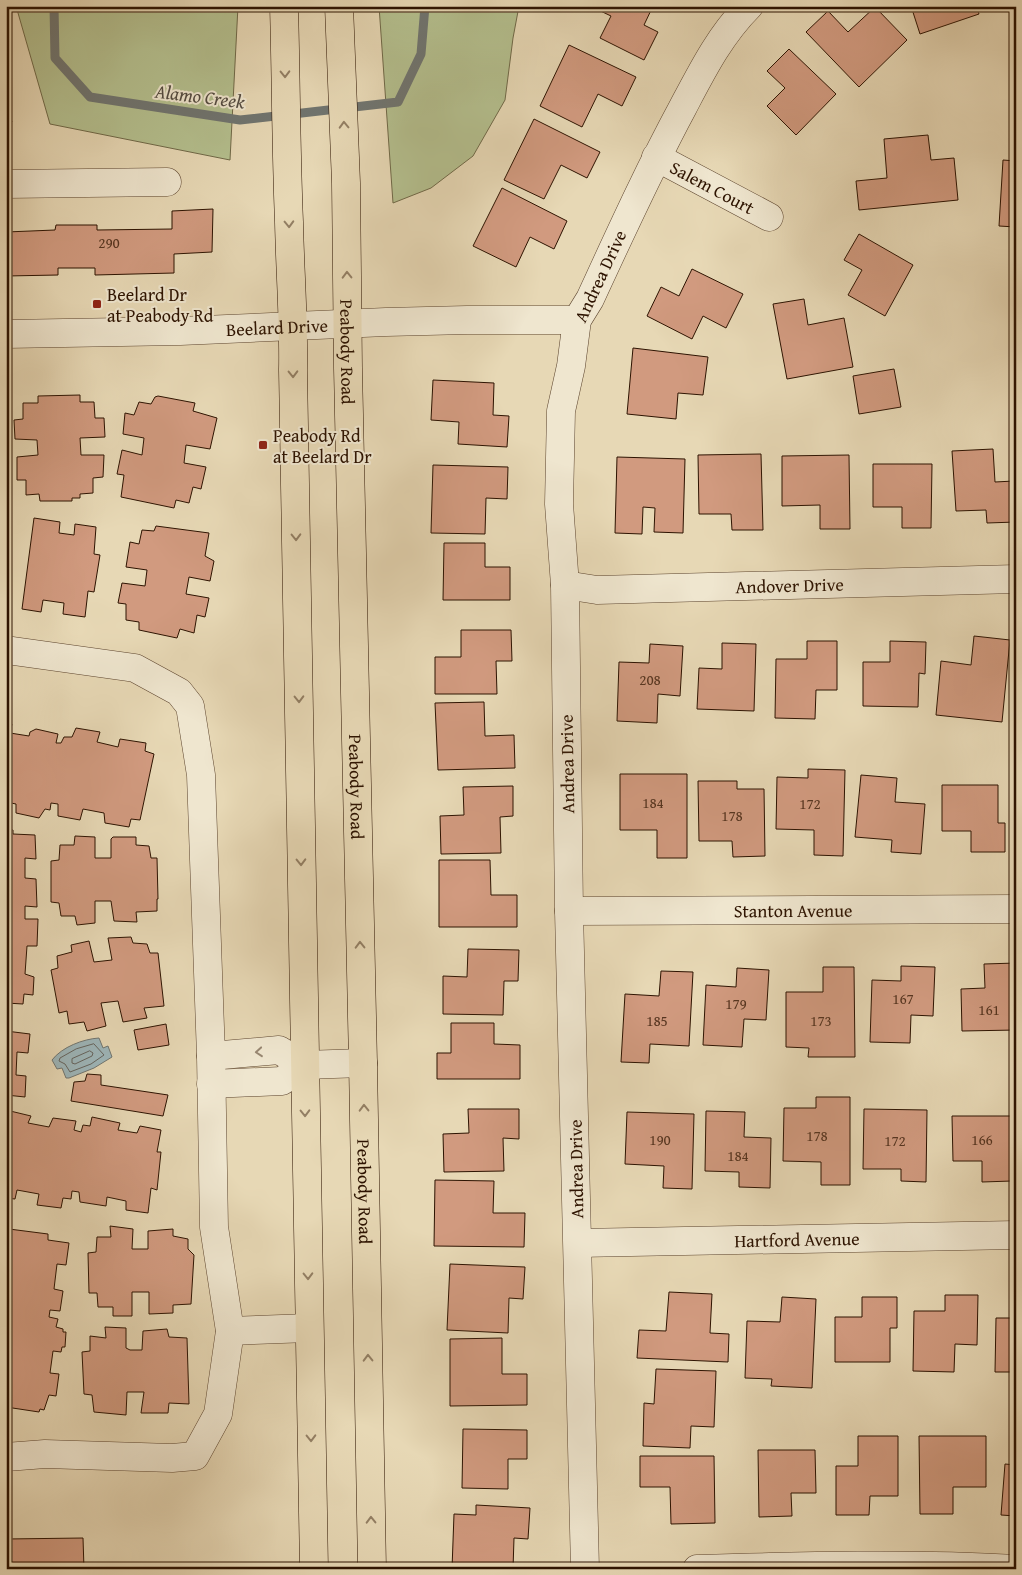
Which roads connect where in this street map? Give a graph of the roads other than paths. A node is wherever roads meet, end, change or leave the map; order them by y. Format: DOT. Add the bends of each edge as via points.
graph roads {
  1 [pos="750,6"];
  2 [pos="339,7"];
  3 [pos="284,16"];
  4 [pos="656,157"];
  5 [pos="167,182"];
  6 [pos="6,184"];
  7 [pos="770,217"];
  8 [pos="577,320"];
  9 [pos="348,323"];
  10 [pos="294,325"];
  11 [pos="6,334"];
  12 [pos="1016,579"];
  13 [pos="565,585"];
  14 [pos="6,650"];
  15 [pos="1016,908"];
  16 [pos="569,911"];
  17 [pos="211,1056"];
  18 [pos="363,1063"];
  19 [pos="304,1065"];
  20 [pos="211,1084"];
  21 [pos="1016,1234"];
  22 [pos="578,1243"];
  23 [pos="309,1328"];
  24 [pos="230,1331"];
  25 [pos="6,1457"];
  26 [pos="314,1569"];
  27 [pos="372,1569"];
  28 [pos="585,1569"];
  29 [pos="697,1569"];
  30 [pos="1016,1569"];
  1 -- 4 [label="street, Andrea Drive" via="712,52"];
  9 -- 2 [label="main road, Peabody Road, one-way"];
  3 -- 10 [label="main road, one-way"];
  4 -- 7 [label="street, Salem Court"];
  4 -- 8 [label="street, Andrea Drive"];
  5 -- 6 [label="street"];
  8 -- 9 [label="street, Beelard Drive"];
  8 -- 13 [label="street, Andrea Drive" via="561,411 559,504"];
  9 -- 10 [label="street, Beelard Drive"];
  18 -- 9 [label="main road, Peabody Road, one-way"];
  10 -- 11 [label="street, Beelard Drive" via="189,331"];
  10 -- 19 [label="main road, one-way"];
  12 -- 13 [label="street, Andover Drive" via="597,590"];
  13 -- 16 [label="street, Andrea Drive"];
  14 -- 17 [label="street" via="135,668 179,692 190,706 201,775"];
  15 -- 16 [label="street, Stanton Avenue"];
  16 -- 22 [label="street, Andrea Drive"];
  19 -- 17 [label="street, one-way" via="279,1050"];
  17 -- 20 [label="street"];
  18 -- 19 [label="street"];
  27 -- 18 [label="main road, Peabody Road, one-way"];
  19 -- 20 [label="street" via="282,1081"];
  19 -- 23 [label="main road, one-way"];
  20 -- 24 [label="street" via="214,1227"];
  21 -- 22 [label="street, Hartford Avenue"];
  22 -- 28 [label="street, Andrea Drive"];
  23 -- 24 [label="street"];
  23 -- 26 [label="main road, one-way"];
  24 -- 25 [label="street" via="218,1414 195,1456 45,1454"];
  29 -- 30 [label="street" via="877,1564"];
}
